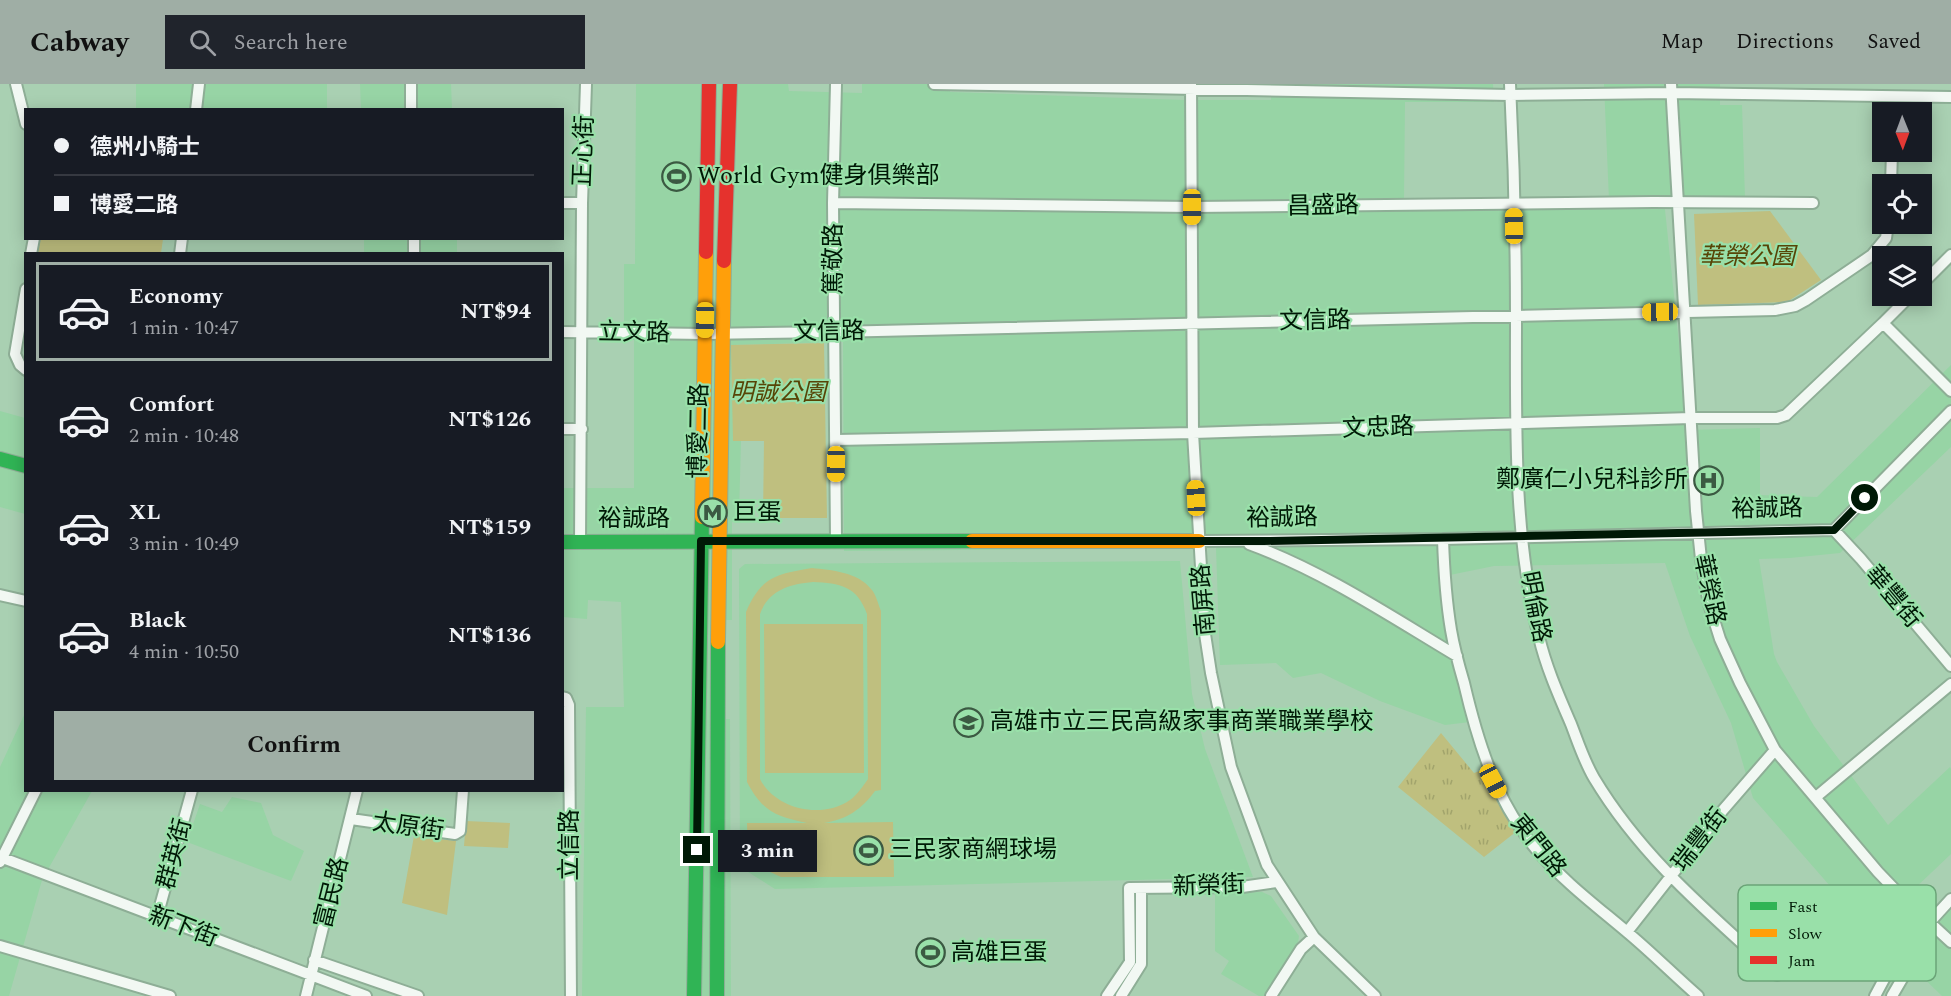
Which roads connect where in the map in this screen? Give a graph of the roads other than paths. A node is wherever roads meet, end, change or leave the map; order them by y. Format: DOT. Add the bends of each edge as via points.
graph roads {
  1 [pos="16,84"];
  2 [pos="199,84"];
  3 [pos="411,84"];
  4 [pos="586,84"];
  5 [pos="709,84"];
  6 [pos="730,84"];
  7 [pos="836,84"];
  8 [pos="934,84"];
  9 [pos="1191,86"];
  10 [pos="1510,89"];
  11 [pos="1671,89"];
  12 [pos="1761,90"];
  13 [pos="1893,97"];
  14 [pos="1951,97"];
  15 [pos="1893,102"];
  16 [pos="196,108"];
  17 [pos="411,108"];
  18 [pos="24,116"];
  19 [pos="1677,202"];
  20 [pos="564,203"];
  21 [pos="582,203"];
  22 [pos="833,203"];
  23 [pos="1514,203"];
  24 [pos="1813,203"];
  25 [pos="1192,207"];
  26 [pos="1887,234"];
  27 [pos="1951,255"];
  28 [pos="1932,274"];
  29 [pos="24,301"];
  30 [pos="1900,306"];
  31 [pos="1684,312"];
  32 [pos="1516,316"];
  33 [pos="1193,323"];
  34 [pos="1883,323"];
  35 [pos="564,332"];
  36 [pos="834,332"];
  37 [pos="581,333"];
  38 [pos="705,334"];
  39 [pos="723,334"];
  40 [pos="24,368"];
  41 [pos="1951,391"];
  42 [pos="1951,411"];
  43 [pos="1691,418"];
  44 [pos="1516,424"];
  45 [pos="564,429"];
  46 [pos="582,429"];
  47 [pos="1193,434"];
  48 [pos="836,440"];
  49 [pos="0,459"];
  50 [pos="24,465"];
  51 [pos="1834,530"];
  52 [pos="1698,532"];
  53 [pos="1522,537"];
  54 [pos="1443,539"];
  55 [pos="701,541"];
  56 [pos="719,541"];
  57 [pos="836,541"];
  58 [pos="1199,541"];
  59 [pos="1242,541"];
  60 [pos="564,542"];
  61 [pos="580,542"];
  62 [pos="0,595"];
  63 [pos="24,601"];
  64 [pos="1457,656"];
  65 [pos="1951,666"];
  66 [pos="1951,684"];
  67 [pos="564,698"];
  68 [pos="1775,750"];
  69 [pos="35,792"];
  70 [pos="191,792"];
  71 [pos="357,792"];
  72 [pos="463,792"];
  73 [pos="1816,797"];
  74 [pos="351,819"];
  75 [pos="0,859"];
  76 [pos="1671,878"];
  77 [pos="1276,882"];
  78 [pos="1891,885"];
  79 [pos="1142,888"];
  80 [pos="1951,899"];
  81 [pos="1936,915"];
  82 [pos="158,917"];
  83 [pos="1936,929"];
  84 [pos="1627,932"];
  85 [pos="1314,937"];
  86 [pos="1738,939"];
  87 [pos="1951,942"];
  88 [pos="0,946"];
  89 [pos="314,960"];
  90 [pos="310,976"];
  91 [pos="1883,981"];
  92 [pos="1901,981"];
  93 [pos="170,996"];
  94 [pos="306,996"];
  95 [pos="366,996"];
  96 [pos="418,996"];
  97 [pos="571,996"];
  98 [pos="694,996"];
  99 [pos="717,996"];
  100 [pos="1107,996"];
  101 [pos="1120,996"];
  102 [pos="1271,996"];
  103 [pos="1375,996"];
  104 [pos="1698,996"];
  105 [pos="1875,996"];
  106 [pos="1892,996"];
  1 -- 18 [label="street"];
  2 -- 16 [label="street"];
  3 -- 17 [label="street"];
  4 -- 21 [label="street, 正心街"];
  5 -- 38 [label="main road, 博愛二路"];
  6 -- 39 [label="main road, 博愛二路"];
  7 -- 22 [label="street, 篤敬路"];
  8 -- 9 [label="street"];
  9 -- 10 [label="street"];
  9 -- 25 [label="street, 南屏路"];
  10 -- 11 [label="street"];
  10 -- 23 [label="street, 明倫路"];
  11 -- 12 [label="street"];
  11 -- 19 [label="street, 華榮路"];
  12 -- 13 [label="street"];
  13 -- 14 [label="street"];
  13 -- 15 [label="street"];
  19 -- 23 [label="street, 昌盛路"];
  19 -- 24 [label="street, 昌盛路"];
  19 -- 31 [label="street, 華榮路"];
  20 -- 21 [label="street"];
  21 -- 37 [label="street, 正心街"];
  22 -- 25 [label="street, 昌盛路"];
  22 -- 36 [label="street, 篤敬路"];
  23 -- 25 [label="street, 昌盛路"];
  23 -- 32 [label="street, 明倫路"];
  25 -- 33 [label="street, 南屏路"];
  26 -- 31 [label="street, 文信路" via="1872,255 1795,306"];
  27 -- 28 [label="street"];
  29 -- 40 [label="street" via="15,354"];
  30 -- 34 [label="street, 文忠路"];
  31 -- 32 [label="street, 文信路"];
  31 -- 43 [label="street, 華榮路"];
  32 -- 33 [label="street, 文信路"];
  32 -- 44 [label="street, 明倫路"];
  33 -- 36 [label="street, 文信路"];
  33 -- 47 [label="street, 南屏路"];
  34 -- 41 [label="street"];
  34 -- 43 [label="street, 文忠路" via="1786,415 1763,419"];
  35 -- 37 [label="street, 立文路"];
  36 -- 39 [label="street, 文信路"];
  36 -- 48 [label="street, 篤敬路"];
  37 -- 38 [label="street, 立文路"];
  37 -- 46 [label="street, 正心街"];
  38 -- 39 [label="street, 文信路"];
  38 -- 55 [label="main road, 博愛二路"];
  39 -- 56 [label="main road, 博愛二路"];
  42 -- 51 [label="street, 裕誠路"];
  43 -- 44 [label="street, 文忠路"];
  43 -- 52 [label="street, 華榮路"];
  44 -- 47 [label="street, 文忠路"];
  44 -- 53 [label="street, 明倫路"];
  45 -- 46 [label="street"];
  46 -- 61 [label="street, 正心街"];
  47 -- 48 [label="street, 文忠路"];
  47 -- 58 [label="street, 南屏路"];
  48 -- 57 [label="street, 篤敬路"];
  49 -- 50 [label="main road"];
  51 -- 52 [label="street, 裕誠路"];
  51 -- 65 [label="street, 華豐街"];
  52 -- 53 [label="street, 裕誠路"];
  52 -- 68 [label="street, 華榮路" via="1709,604 1720,639"];
  53 -- 54 [label="street, 裕誠路"];
  53 -- 76 [label="street, 明倫路" via="1539,637 1587,765 1632,833"];
  54 -- 59 [label="street, 裕誠路"];
  54 -- 64 [label="street, 東門路" via="1444,575"];
  55 -- 56 [label="main road, 裕誠路"];
  55 -- 61 [label="main road, 裕誠路"];
  55 -- 98 [label="main road, 博愛二路"];
  56 -- 57 [label="main road, 裕誠路"];
  56 -- 99 [label="main road, 博愛二路"];
  57 -- 58 [label="main road, 裕誠路"];
  58 -- 59 [label="street, 裕誠路"];
  58 -- 77 [label="street, 南屏路" via="1205,634 1231,767 1257,843"];
  59 -- 64 [label="street" via="1275,553 1359,597"];
  60 -- 61 [label="main road, 裕誠路"];
  62 -- 63 [label="street"];
  64 -- 84 [label="street, 東門路" via="1483,755 1507,806 1530,841 1569,884"];
  66 -- 73 [label="street"];
  67 -- 97 [label="street, 立信路" via="569,705"];
  68 -- 73 [label="street, 華榮路"];
  68 -- 76 [label="street, 瑞豐街"];
  69 -- 75 [label="street"];
  70 -- 82 [label="street, 群英街"];
  71 -- 74 [label="street, 富民路"];
  72 -- 74 [label="street, 太原街" via="460,831 455,834"];
  73 -- 78 [label="street, 華榮路"];
  74 -- 89 [label="street, 富民路"];
  75 -- 82 [label="street, 新下街"];
  76 -- 84 [label="street, 瑞豐街"];
  76 -- 86 [label="street, 明倫路"];
  77 -- 79 [label="street, 新榮街" via="1242,887"];
  77 -- 85 [label="street, 南屏路"];
  79 -- 100 [label="street, 新榮街" via="1129,888 1130,962"];
  79 -- 101 [label="street, 新榮街" via="1141,964"];
  80 -- 81 [label="street"];
  82 -- 90 [label="street, 新下街"];
  83 -- 87 [label="street, 華榮路"];
  84 -- 104 [label="street, 東門路"];
  85 -- 102 [label="street" via="1301,949"];
  85 -- 103 [label="street, 南屏路"];
  88 -- 93 [label="street"];
  89 -- 90 [label="street, 富民路"];
  89 -- 96 [label="street"];
  90 -- 94 [label="street, 富民路"];
  90 -- 95 [label="street, 新下街"];
  91 -- 105 [label="street"];
  92 -- 106 [label="street"];
}
